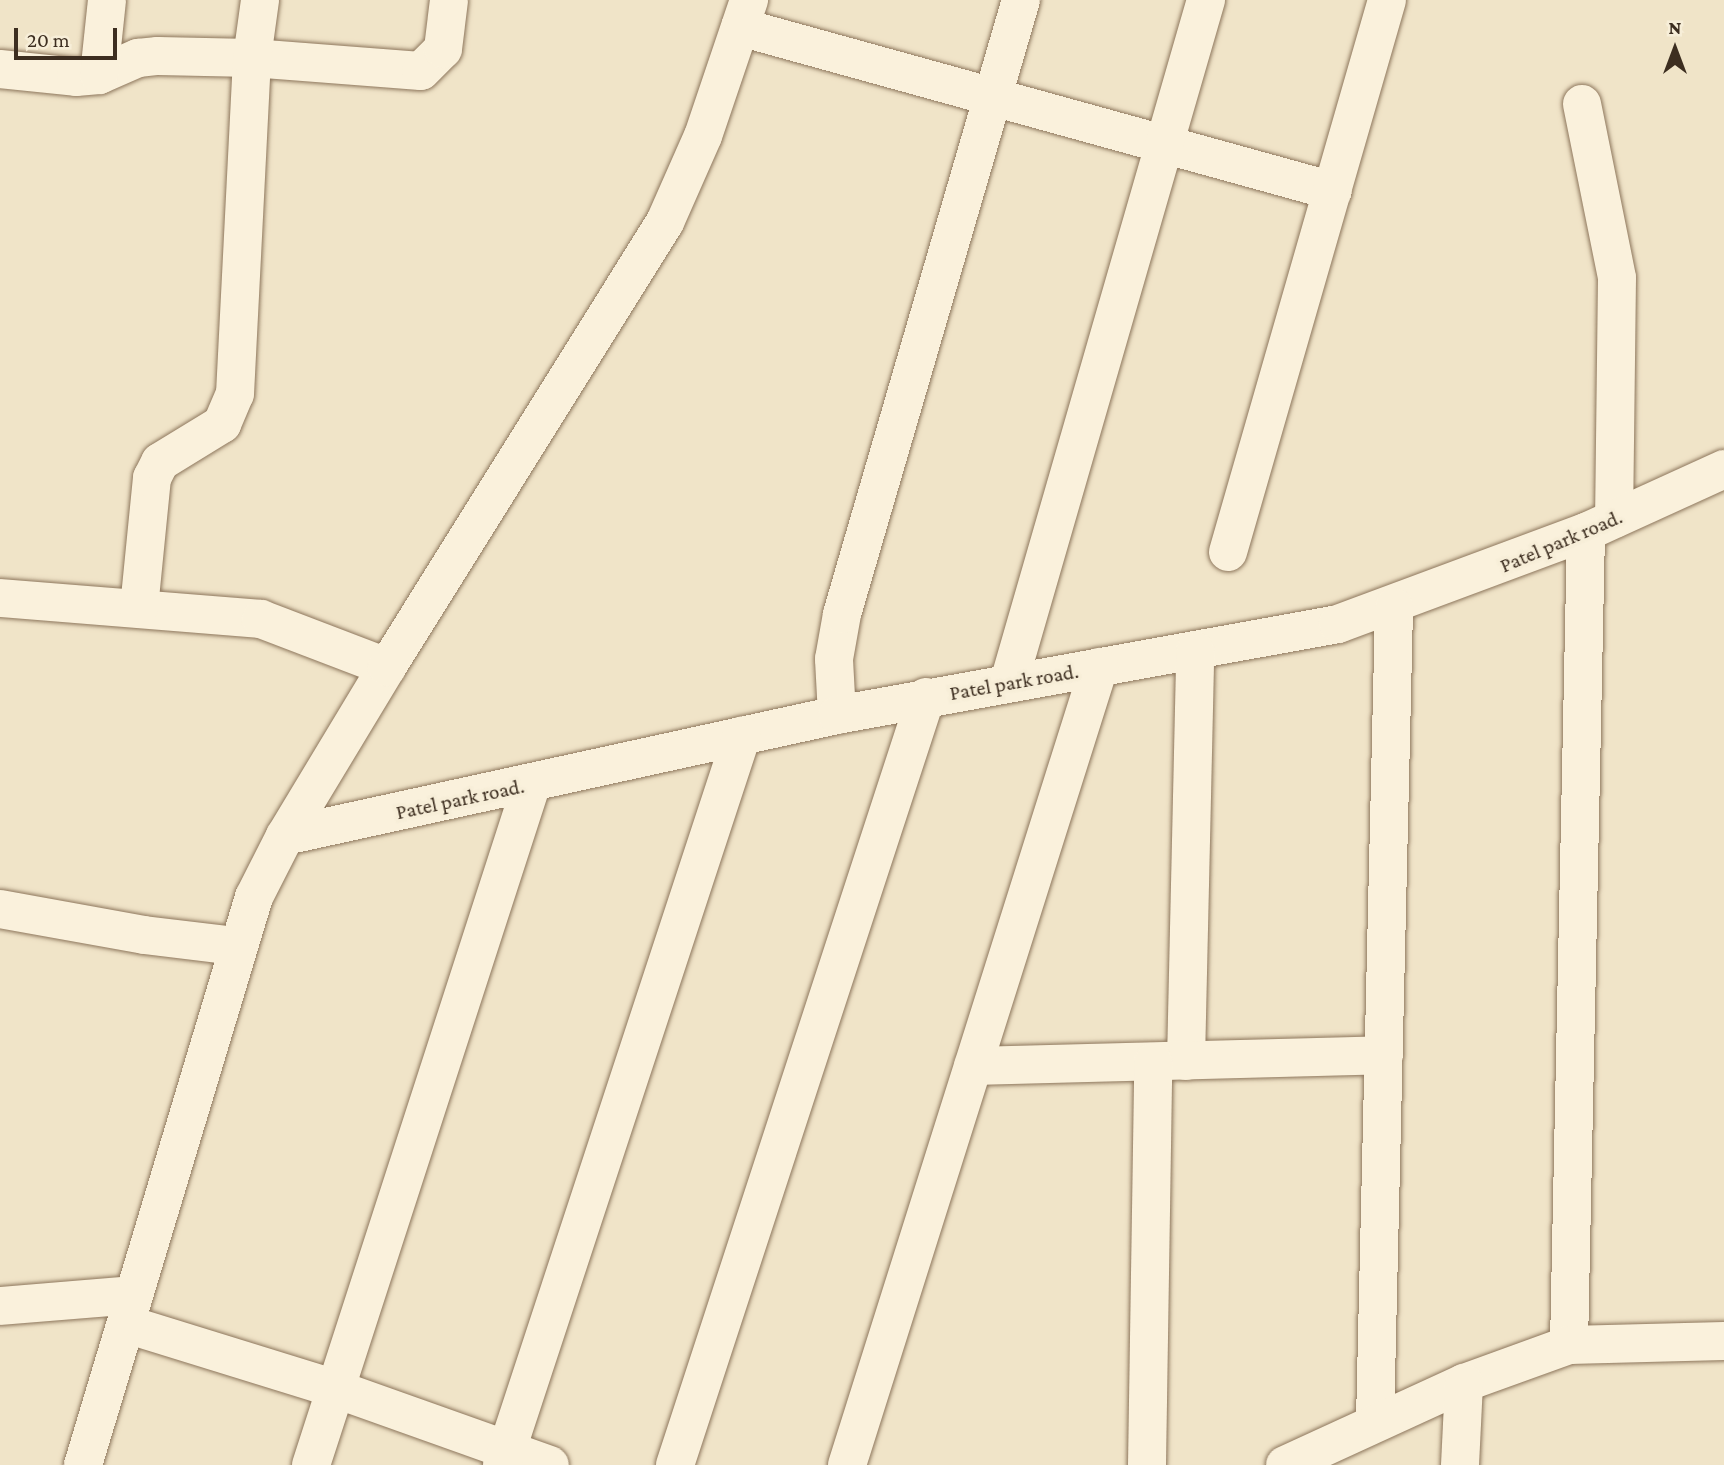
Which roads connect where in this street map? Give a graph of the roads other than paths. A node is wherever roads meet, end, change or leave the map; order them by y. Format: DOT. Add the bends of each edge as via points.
graph roads {
  1 [pos="107,0"];
  2 [pos="260,0"];
  3 [pos="449,0"];
  4 [pos="1021,0"];
  5 [pos="1206,0"];
  6 [pos="1387,0"];
  7 [pos="744,14"];
  8 [pos="252,58"];
  9 [pos="0,69"];
  10 [pos="99,75"];
  11 [pos="994,98"];
  12 [pos="1582,104"];
  13 [pos="1165,145"];
  14 [pos="1333,191"];
  15 [pos="1724,436"];
  16 [pos="1719,471"];
  17 [pos="1600,526"];
  18 [pos="1228,552"];
  19 [pos="0,598"];
  20 [pos="1394,607"];
  21 [pos="139,608"];
  22 [pos="1195,651"];
  23 [pos="387,667"];
  24 [pos="1099,667"];
  25 [pos="1010,682"];
  26 [pos="926,697"];
  27 [pos="837,715"];
  28 [pos="742,734"];
  29 [pos="532,783"];
  30 [pos="285,836"];
  31 [pos="0,909"];
  32 [pos="236,946"];
  33 [pos="1384,1055"];
  34 [pos="1170,1061"];
  35 [pos="973,1066"];
  36 [pos="0,1306"];
  37 [pos="130,1310"];
  38 [pos="1724,1341"];
  39 [pos="1569,1345"];
  40 [pos="1464,1383"];
  41 [pos="336,1389"];
  42 [pos="1375,1422"];
  43 [pos="505,1457"];
  44 [pos="83,1465"];
  45 [pos="310,1465"];
  46 [pos="550,1465"];
  47 [pos="675,1465"];
  48 [pos="847,1465"];
  49 [pos="1147,1465"];
  50 [pos="1285,1465"];
  51 [pos="1460,1465"];
  1 -- 10 [label="street"];
  2 -- 8 [label="street"];
  3 -- 8 [label="street" via="443,49 421,71"];
  4 -- 11 [label="street"];
  5 -- 13 [label="street"];
  6 -- 14 [label="street"];
  7 -- 11 [label="street"];
  7 -- 23 [label="street" via="703,136 665,222"];
  8 -- 10 [label="street" via="138,58"];
  8 -- 21 [label="street" via="231,412 222,425 160,462 152,478"];
  9 -- 10 [label="street"];
  11 -- 13 [label="street"];
  11 -- 27 [label="street" via="842,614 834,659"];
  12 -- 17 [label="street" via="1617,278"];
  13 -- 14 [label="street"];
  13 -- 25 [label="street"];
  14 -- 18 [label="street"];
  15 -- 16 [label="street"];
  16 -- 17 [label="street, Patel park road."];
  17 -- 20 [label="street, Patel park road."];
  17 -- 39 [label="street"];
  19 -- 21 [label="street"];
  20 -- 22 [label="street, Patel park road." via="1338,624"];
  20 -- 33 [label="street"];
  21 -- 23 [label="street" via="261,619"];
  22 -- 24 [label="street, Patel park road."];
  22 -- 34 [label="street"];
  23 -- 30 [label="street"];
  24 -- 25 [label="street, Patel park road."];
  24 -- 35 [label="street"];
  25 -- 26 [label="street, Patel park road."];
  26 -- 27 [label="street, Patel park road."];
  26 -- 47 [label="street"];
  27 -- 28 [label="street, Patel park road."];
  28 -- 29 [label="street, Patel park road."];
  28 -- 43 [label="street"];
  29 -- 30 [label="street, Patel park road."];
  29 -- 41 [label="street"];
  30 -- 32 [label="street"];
  31 -- 32 [label="street" via="144,936"];
  32 -- 37 [label="street"];
  33 -- 34 [label="street"];
  33 -- 42 [label="street"];
  34 -- 35 [label="street"];
  34 -- 49 [label="street"];
  35 -- 48 [label="street"];
  36 -- 37 [label="street"];
  37 -- 41 [label="street"];
  37 -- 44 [label="street"];
  38 -- 39 [label="street"];
  39 -- 40 [label="street"];
  40 -- 42 [label="street"];
  40 -- 51 [label="street"];
  41 -- 43 [label="street"];
  41 -- 45 [label="street"];
  42 -- 50 [label="street"];
  43 -- 46 [label="street"];
}
